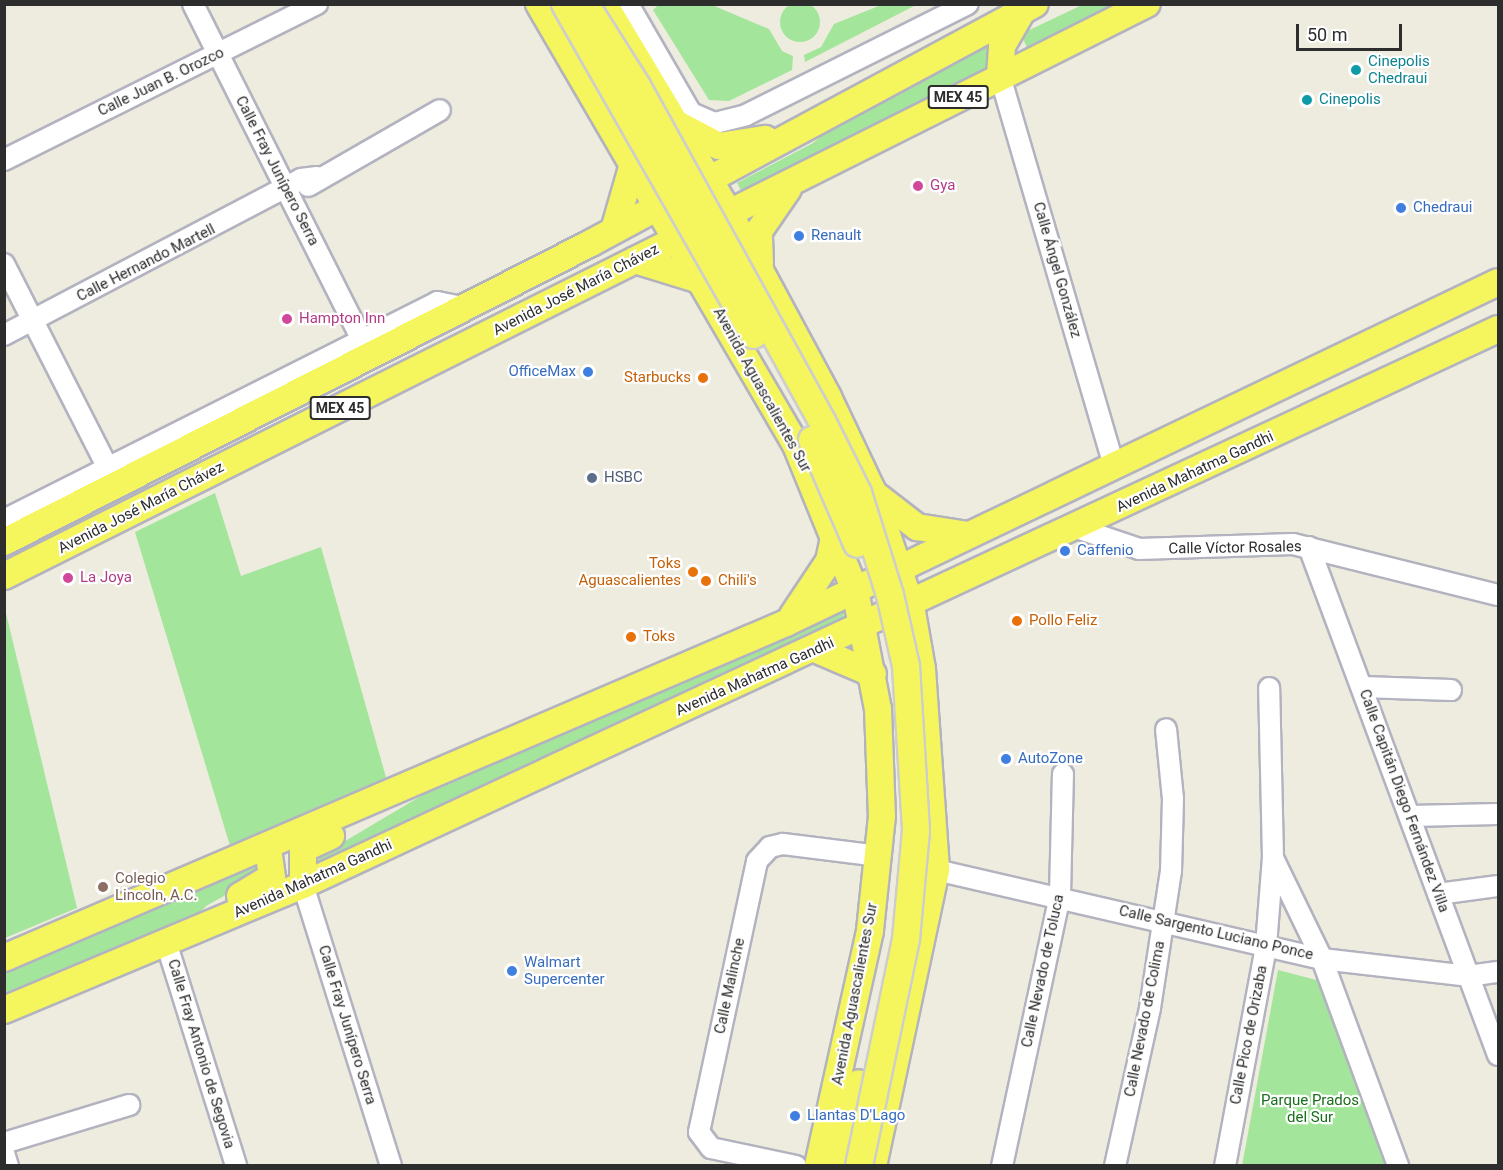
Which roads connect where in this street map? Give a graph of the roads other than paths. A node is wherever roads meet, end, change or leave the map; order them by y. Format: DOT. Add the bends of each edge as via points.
graph roads {
  1 [pos="193,4"];
  2 [pos="318,4"];
  3 [pos="539,4"];
  4 [pos="565,4"];
  5 [pos="585,4"];
  6 [pos="604,4"];
  7 [pos="628,4"];
  8 [pos="968,4"];
  9 [pos="1147,4"];
  10 [pos="1029,8"];
  11 [pos="621,32"];
  12 [pos="557,35"];
  13 [pos="218,54"];
  14 [pos="1000,76"];
  15 [pos="678,109"];
  16 [pos="440,110"];
  17 [pos="786,134"];
  18 [pos="4,160"];
  19 [pos="633,164"];
  20 [pos="709,179"];
  21 [pos="794,180"];
  22 [pos="292,188"];
  23 [pos="658,208"];
  24 [pos="729,213"];
  25 [pos="614,230"];
  26 [pos="676,239"];
  27 [pos="635,260"];
  28 [pos="4,264"];
  29 [pos="763,277"];
  30 [pos="700,280"];
  31 [pos="1498,282"];
  32 [pos="463,307"];
  33 [pos="33,320"];
  34 [pos="1498,329"];
  35 [pos="4,335"];
  36 [pos="361,338"];
  37 [pos="858,459"];
  38 [pos="1114,465"];
  39 [pos="108,468"];
  40 [pos="812,478"];
  41 [pos="872,490"];
  42 [pos="4,520"];
  43 [pos="1077,528"];
  44 [pos="835,532"];
  45 [pos="977,533"];
  46 [pos="4,542"];
  47 [pos="1309,547"];
  48 [pos="900,570"];
  49 [pos="4,576"];
  50 [pos="963,581"];
  51 [pos="855,590"];
  52 [pos="1498,595"];
  53 [pos="911,606"];
  54 [pos="786,623"];
  55 [pos="918,642"];
  56 [pos="815,649"];
  57 [pos="868,651"];
  58 [pos="922,669"];
  59 [pos="1363,687"];
  60 [pos="1269,688"];
  61 [pos="1451,690"];
  62 [pos="1167,729"];
  63 [pos="1063,774"];
  64 [pos="397,793"];
  65 [pos="1498,814"];
  66 [pos="1410,816"];
  67 [pos="268,847"];
  68 [pos="879,856"];
  69 [pos="1274,858"];
  70 [pos="936,870"];
  71 [pos="303,885"];
  72 [pos="1498,886"];
  73 [pos="1438,894"];
  74 [pos="1060,895"];
  75 [pos="1163,922"];
  76 [pos="190,932"];
  77 [pos="166,942"];
  78 [pos="1266,946"];
  79 [pos="4,958"];
  80 [pos="1322,959"];
  81 [pos="1498,972"];
  82 [pos="1468,976"];
  83 [pos="4,1010"];
  84 [pos="1498,1055"];
  85 [pos="129,1105"];
  86 [pos="4,1143"];
  87 [pos="4,1153"];
  88 [pos="8,1166"];
  89 [pos="236,1166"];
  90 [pos="391,1166"];
  91 [pos="796,1166"];
  92 [pos="818,1166"];
  93 [pos="839,1166"];
  94 [pos="860,1166"];
  95 [pos="873,1166"];
  96 [pos="1002,1166"];
  97 [pos="1115,1166"];
  98 [pos="1225,1166"];
  99 [pos="1398,1166"];
  1 -- 13 [label="street, Calle Fray Junípero Serra"];
  2 -- 13 [label="street, Calle Juan B. Orozco"];
  3 -- 12 [label="main road, Avenida Aguascalientes Sur"];
  4 -- 93 [label="main road, Avenida Aguascalientes Sur, bridge" via="825,465 854,530 873,598 894,704 902,830 892,937"];
  5 -- 94 [label="main road, bridge" via="637,86 831,437 858,493 890,595 910,700 916,840 906,939"];
  6 -- 11 [label="main road"];
  7 -- 15 [label="street"];
  8 -- 15 [label="street" via="733,121 707,123"];
  9 -- 14 [label="main road, Avenida José María Chávez / MEX 45"];
  10 -- 14 [label="main road" via="1002,46"];
  10 -- 17 [label="main road, MEX 45"];
  11 -- 12 [label="main road" via="615,46 595,59 574,51"];
  11 -- 15 [label="main road"];
  12 -- 19 [label="main road, Avenida Aguascalientes Sur"];
  13 -- 18 [label="street, Calle Juan B. Orozco"];
  13 -- 22 [label="street, Calle Fray Junípero Serra"];
  14 -- 21 [label="main road, Avenida José María Chávez / MEX 45"];
  14 -- 38 [label="street, Calle Ángel González"];
  15 -- 17 [label="main road" via="692,135 719,147"];
  15 -- 20 [label="main road"];
  16 -- 22 [label="street, Calle Hernando Martell" via="317,177 304,188"];
  17 -- 20 [label="main road, MEX 45"];
  19 -- 23 [label="main road, Avenida Aguascalientes Sur"];
  19 -- 25 [label="main road"];
  20 -- 23 [label="main road, MEX 45"];
  20 -- 24 [label="main road"];
  21 -- 24 [label="main road, Avenida José María Chávez / MEX 45"];
  21 -- 29 [label="main road" via="759,231"];
  22 -- 33 [label="street, Calle Hernando Martell"];
  22 -- 36 [label="street, Calle Fray Junípero Serra"];
  23 -- 25 [label="main road, MEX 45"];
  23 -- 26 [label="main road, Avenida Aguascalientes Sur"];
  24 -- 26 [label="main road, Avenida José María Chávez / MEX 45"];
  24 -- 29 [label="main road"];
  25 -- 32 [label="main road, MEX 45"];
  26 -- 27 [label="main road, Avenida José María Chávez / MEX 45"];
  26 -- 30 [label="main road, Avenida Aguascalientes Sur"];
  27 -- 30 [label="main road"];
  27 -- 49 [label="main road, Avenida José María Chávez / MEX 45"];
  28 -- 33 [label="street"];
  29 -- 37 [label="main road"];
  30 -- 40 [label="main road, Avenida Aguascalientes Sur"];
  31 -- 38 [label="main road"];
  32 -- 36 [label="street" via="436,302"];
  32 -- 46 [label="main road, MEX 45"];
  33 -- 35 [label="street, Calle Hernando Martell"];
  33 -- 39 [label="street"];
  34 -- 43 [label="main road, Avenida Mahatma Gandhi"];
  36 -- 39 [label="street"];
  37 -- 40 [label="main road" via="857,473 844,487 826,488"];
  37 -- 41 [label="main road"];
  38 -- 45 [label="main road"];
  39 -- 42 [label="street"];
  40 -- 44 [label="main road, Avenida Aguascalientes Sur"];
  41 -- 45 [label="main road" via="917,527 954,537"];
  41 -- 48 [label="main road"];
  43 -- 47 [label="street, Calle Víctor Rosales" via="1139,549"];
  43 -- 50 [label="main road, Avenida Mahatma Gandhi"];
  44 -- 51 [label="main road, Avenida Aguascalientes Sur"];
  44 -- 54 [label="main road" via="819,581"];
  45 -- 48 [label="main road"];
  47 -- 52 [label="street, Calle Víctor Rosales"];
  47 -- 59 [label="street, Calle Capitán Diego Fernández Villa"];
  48 -- 51 [label="main road"];
  48 -- 53 [label="main road"];
  50 -- 53 [label="main road, Avenida Mahatma Gandhi"];
  50 -- 58 [label="main road" via="929,617 921,642"];
  51 -- 54 [label="main road"];
  51 -- 57 [label="main road, Avenida Aguascalientes Sur"];
  53 -- 55 [label="main road"];
  53 -- 57 [label="main road, Avenida Mahatma Gandhi"];
  54 -- 64 [label="main road"];
  55 -- 57 [label="main road" via="904,631 888,632"];
  55 -- 58 [label="main road"];
  56 -- 57 [label="main road, Avenida Mahatma Gandhi"];
  56 -- 57 [label="main road"];
  56 -- 71 [label="main road, Avenida Mahatma Gandhi"];
  57 -- 68 [label="main road, Avenida Aguascalientes Sur" via="882,816"];
  58 -- 70 [label="main road"];
  59 -- 61 [label="street"];
  59 -- 66 [label="street, Calle Capitán Diego Fernández Villa"];
  60 -- 69 [label="street, Calle Pico de Orizaba"];
  62 -- 75 [label="street, Calle Nevado de Colima" via="1174,836"];
  63 -- 74 [label="street, Calle Nevado de Toluca"];
  64 -- 67 [label="main road"];
  64 -- 71 [label="main road" via="351,826 303,849"];
  65 -- 66 [label="street"];
  66 -- 73 [label="street, Calle Capitán Diego Fernández Villa"];
  67 -- 76 [label="main road" via="272,877 207,910"];
  67 -- 79 [label="main road"];
  68 -- 91 [label="street, Calle Malinche" via="783,844 770,847 757,861 699,1132 711,1148"];
  68 -- 92 [label="main road, Avenida Aguascalientes Sur" via="862,974"];
  69 -- 78 [label="street, Calle Pico de Orizaba"];
  69 -- 80 [label="street"];
  70 -- 74 [label="street, Calle Sargento Luciano Ponce"];
  70 -- 95 [label="main road"];
  71 -- 76 [label="main road, Avenida Mahatma Gandhi"];
  71 -- 90 [label="street, Calle Fray Junípero Serra"];
  72 -- 73 [label="street"];
  73 -- 82 [label="street, Calle Capitán Diego Fernández Villa"];
  74 -- 75 [label="street, Calle Sargento Luciano Ponce"];
  74 -- 96 [label="street, Calle Nevado de Toluca"];
  75 -- 78 [label="street, Calle Sargento Luciano Ponce"];
  75 -- 97 [label="street, Calle Nevado de Colima"];
  76 -- 77 [label="main road, Avenida Mahatma Gandhi"];
  77 -- 83 [label="main road, Avenida Mahatma Gandhi"];
  77 -- 89 [label="street, Calle Fray Antonio de Segovia"];
  78 -- 80 [label="street, Calle Sargento Luciano Ponce"];
  78 -- 98 [label="street, Calle Pico de Orizaba"];
  80 -- 82 [label="street, Calle Sargento Luciano Ponce"];
  80 -- 99 [label="street"];
  81 -- 82 [label="street, Calle Sargento Luciano Ponce"];
  82 -- 84 [label="street, Calle Capitán Diego Fernández Villa"];
  85 -- 86 [label="street"];
  87 -- 88 [label="street"];
}
